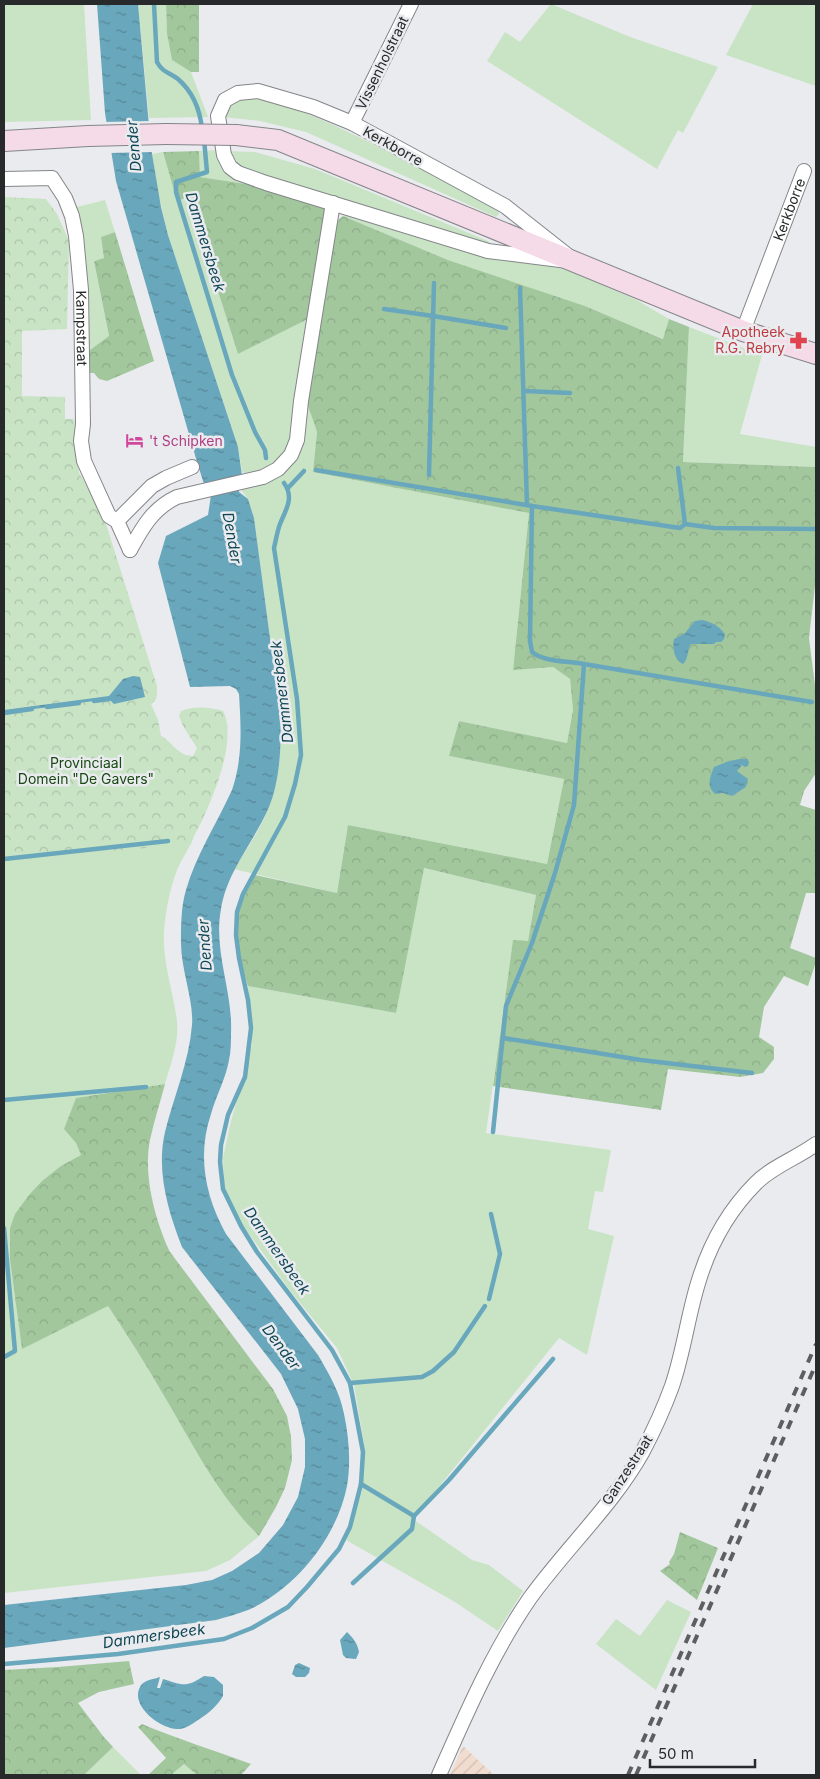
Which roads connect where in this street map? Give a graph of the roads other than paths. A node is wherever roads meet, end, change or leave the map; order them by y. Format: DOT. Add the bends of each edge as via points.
graph roads {
  1 [pos="411,4"];
  2 [pos="352,123"];
  3 [pos="8,141"];
  4 [pos="804,171"];
  5 [pos="4,179"];
  6 [pos="333,202"];
  7 [pos="576,262"];
  8 [pos="743,331"];
  9 [pos="816,354"];
  10 [pos="192,467"];
  11 [pos="117,521"];
  12 [pos="816,1144"];
  13 [pos="439,1775"];
  1 -- 2 [label="street, Vissenholstraat"];
  2 -- 6 [label="street, Kerkborre" via="313,107 258,91 238,93 225,100 218,116 224,155 230,167 238,173"];
  2 -- 7 [label="street, Kerkborre" via="505,206"];
  3 -- 7 [label="street, Kerkborre, bridge" via="132,135 236,135 278,140"];
  4 -- 8 [label="street, Kerkborre"];
  5 -- 11 [label="street, Kampstraat" via="52,178 72,216 81,290 81,441 84,461 109,516"];
  6 -- 7 [label="street, Kerkborre" via="488,251"];
  6 -- 11 [label="street, Kampstraat" via="297,440 291,455 263,477 166,502 144,524 130,550"];
  7 -- 8 [label="street, Kerkborre"];
  8 -- 9 [label="street, Kerkborre"];
  10 -- 11 [label="street" via="152,486"];
  12 -- 13 [label="street, Ganzestraat" via="757,1182 726,1221 699,1280 672,1384 642,1452 625,1479 532,1596 504,1637"];
}
